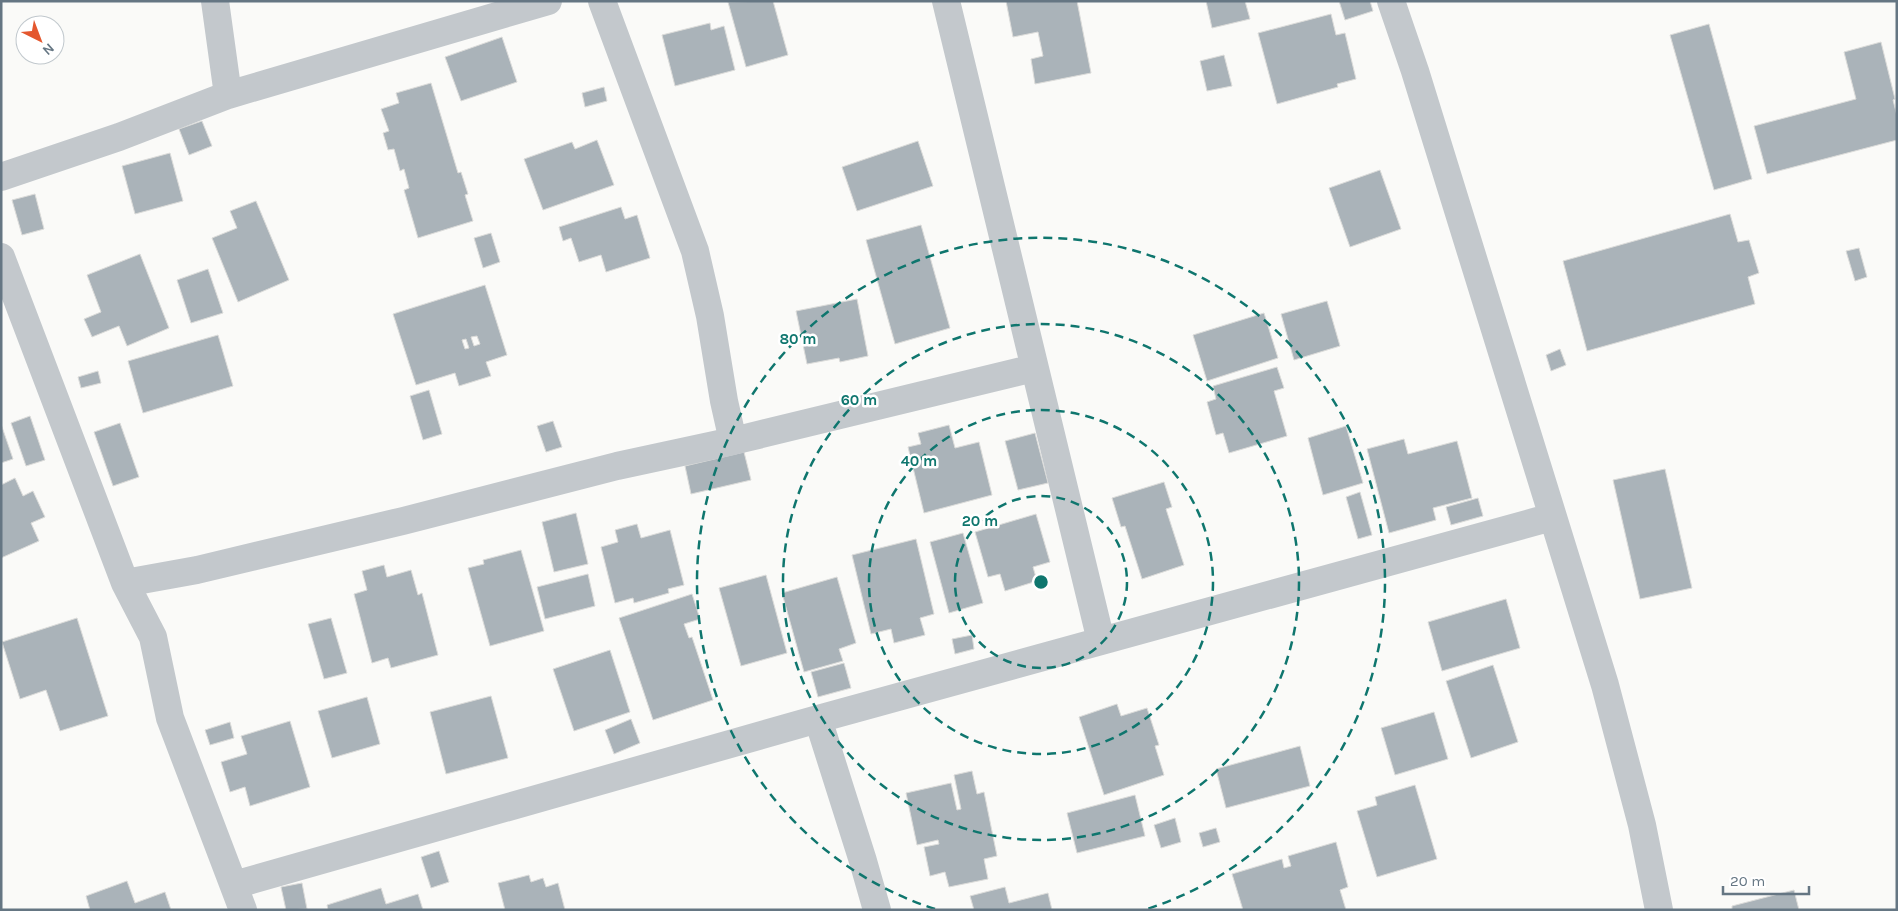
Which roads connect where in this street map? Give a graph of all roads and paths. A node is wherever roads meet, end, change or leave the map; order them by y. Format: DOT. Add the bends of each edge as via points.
graph roads {
  1 [pos="215,1"];
  2 [pos="548,1"];
  3 [pos="602,1"];
  4 [pos="946,1"];
  5 [pos="1391,1"];
  6 [pos="228,95"];
  7 [pos="1,177"];
  8 [pos="1,257"];
  9 [pos="1034,368"];
  10 [pos="734,441"];
  11 [pos="1552,517"];
  12 [pos="125,583"];
  13 [pos="1101,641"];
  14 [pos="818,719"];
  15 [pos="239,897"];
  16 [pos="877,910"];
  17 [pos="1658,910"];
  1 -- 6 [label="street"];
  2 -- 6 [label="street"];
  3 -- 10 [label="street" via="694,250"];
  4 -- 9 [label="street"];
  5 -- 11 [label="street"];
  6 -- 7 [label="street"];
  8 -- 12 [label="street"];
  9 -- 10 [label="street"];
  9 -- 13 [label="street"];
  10 -- 12 [label="street" via="616,466 196,570"];
  11 -- 13 [label="street"];
  11 -- 17 [label="street" via="1626,758"];
  12 -- 15 [label="street" via="153,637 170,718"];
  13 -- 14 [label="street"];
  14 -- 15 [label="street"];
  14 -- 16 [label="street"];
}
